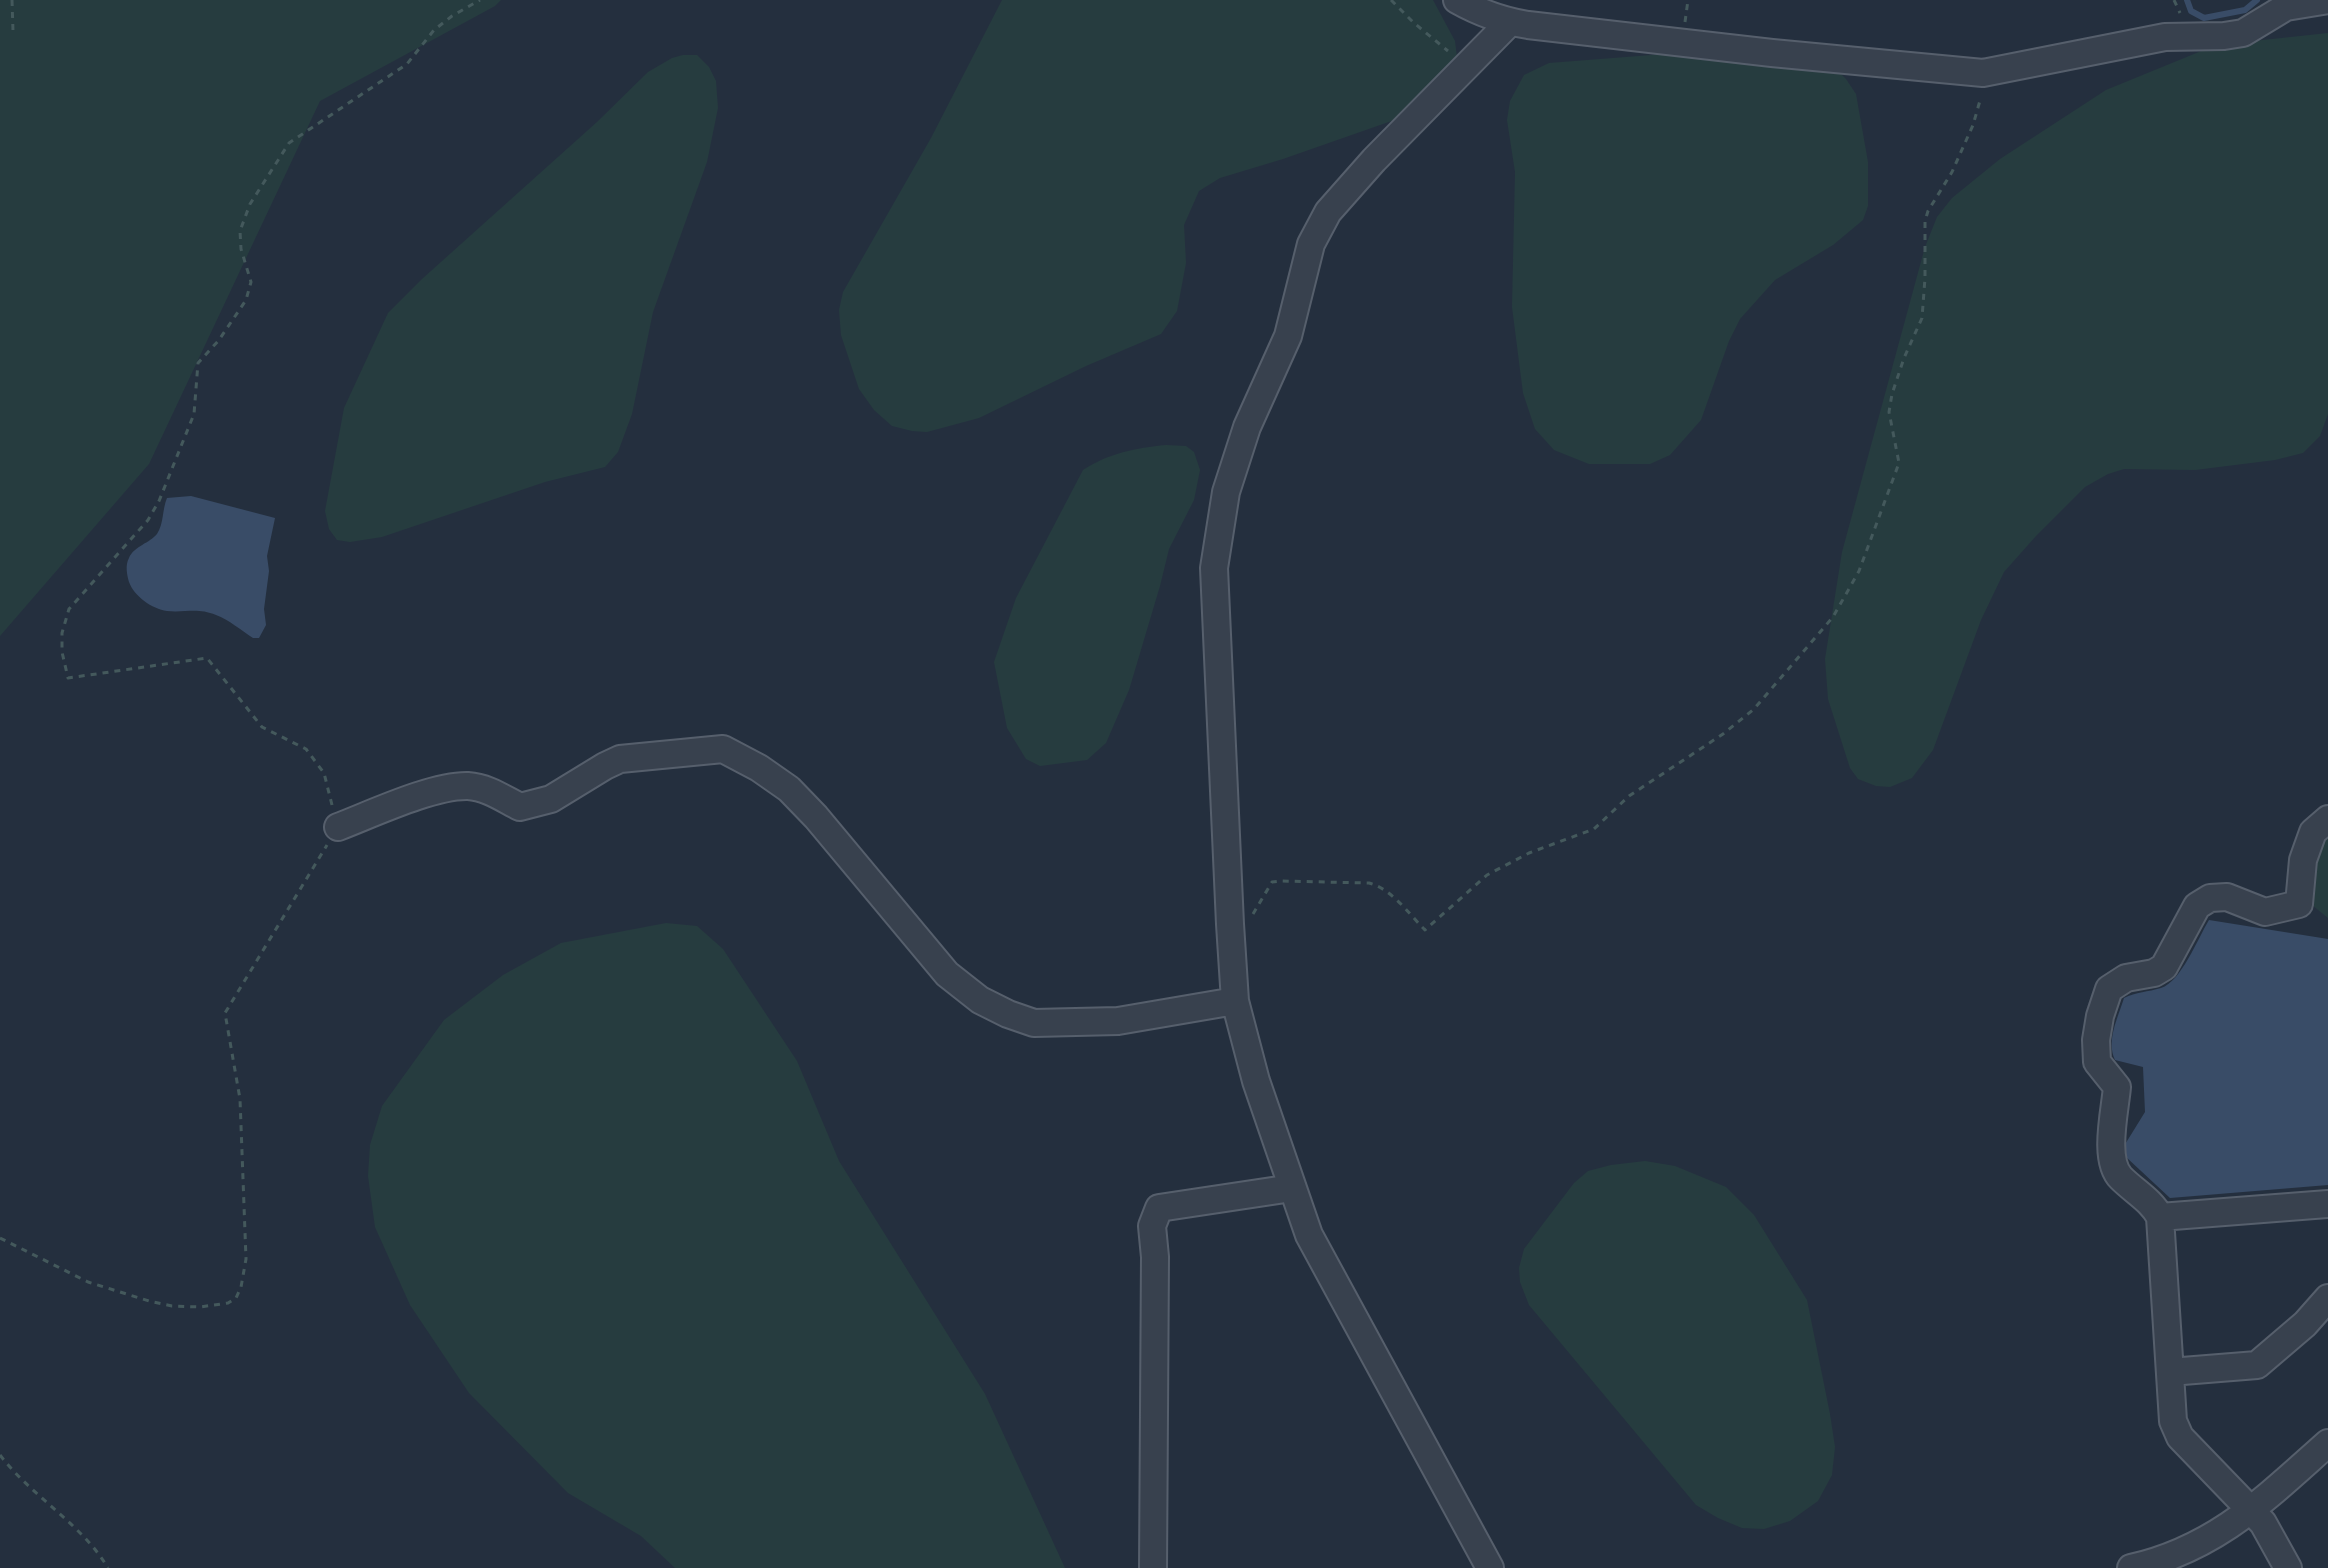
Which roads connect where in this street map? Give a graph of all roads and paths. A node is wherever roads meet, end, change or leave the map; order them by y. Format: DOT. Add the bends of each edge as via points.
graph roads {
  1 [pos="12,0"];
  2 [pos="480,0"];
  3 [pos="1391,0"];
  4 [pos="1457,0"];
  5 [pos="2328,0"];
  6 [pos="1510,22"];
  7 [pos="13,31"];
  8 [pos="1466,66"];
  9 [pos="1983,73"];
  10 [pos="2328,819"];
  11 [pos="338,827"];
  12 [pos="1230,924"];
  13 [pos="1235,1001"];
  14 [pos="1292,1188"];
  15 [pos="2328,1204"];
  16 [pos="2160,1217"];
  17 [pos="0,1238"];
  18 [pos="2328,1298"];
  19 [pos="2170,1372"];
  20 [pos="2328,1443"];
  21 [pos="0,1455"];
  22 [pos="2252,1511"];
  23 [pos="108,1568"];
  24 [pos="1153,1568"];
  25 [pos="1490,1568"];
  26 [pos="2131,1568"];
  27 [pos="2288,1568"];
  1 -- 7 [label="path"];
  2 -- 11 [label="path" via="434,30 407,64 289,143 250,204 240,231 251,282 246,300 198,363 194,414 159,501 69,609 62,633 68,678 207,658 262,727 306,749 324,773"];
  3 -- 8 [label="path"];
  4 -- 6 [label="street"];
  5 -- 9 [label="street" via="2286,7 2243,33 2165,37"];
  6 -- 8 [label="street"];
  6 -- 9 [label="street"];
  8 -- 12 [label="street" via="1328,212 1311,244 1288,336 1247,427 1226,492 1214,568"];
  9 -- 12 [label="path" via="1973,125 1925,221 1922,318 1889,412 1899,463 1859,571 1833,617 1795,664 1754,709 1629,796 1594,829 1503,865 1425,930 1389,894 1369,883 1272,882 1249,920"];
  10 -- 16 [label="street" via="2313,832 2303,860 2299,904 2265,912 2227,897 2210,898 2197,906 2164,967 2109,989 2096,1040 2097,1062 2117,1087 2110,1154 2118,1175"];
  11 -- 13 [label="street" via="443,788 487,790 520,807 551,799 620,759 723,749 789,789 947,974 1008,1014 1034,1023 1118,1021"];
  11 -- 17 [label="path" via="225,1013 240,1099 246,1259 236,1298 200,1307 149,1301 88,1282"];
  12 -- 13 [label="street"];
  13 -- 14 [label="street"];
  14 -- 24 [label="street" via="1159,1208 1152,1226"];
  14 -- 25 [label="street" via="1309,1235"];
  15 -- 16 [label="street"];
  16 -- 19 [label="street"];
  18 -- 19 [label="street" via="2257,1365"];
  19 -- 22 [label="street" via="2173,1421 2180,1437"];
  20 -- 22 [label="street"];
  21 -- 23 [label="path" via="92,1545"];
  22 -- 26 [label="street" via="2211,1538"];
  22 -- 27 [label="street"];
}
